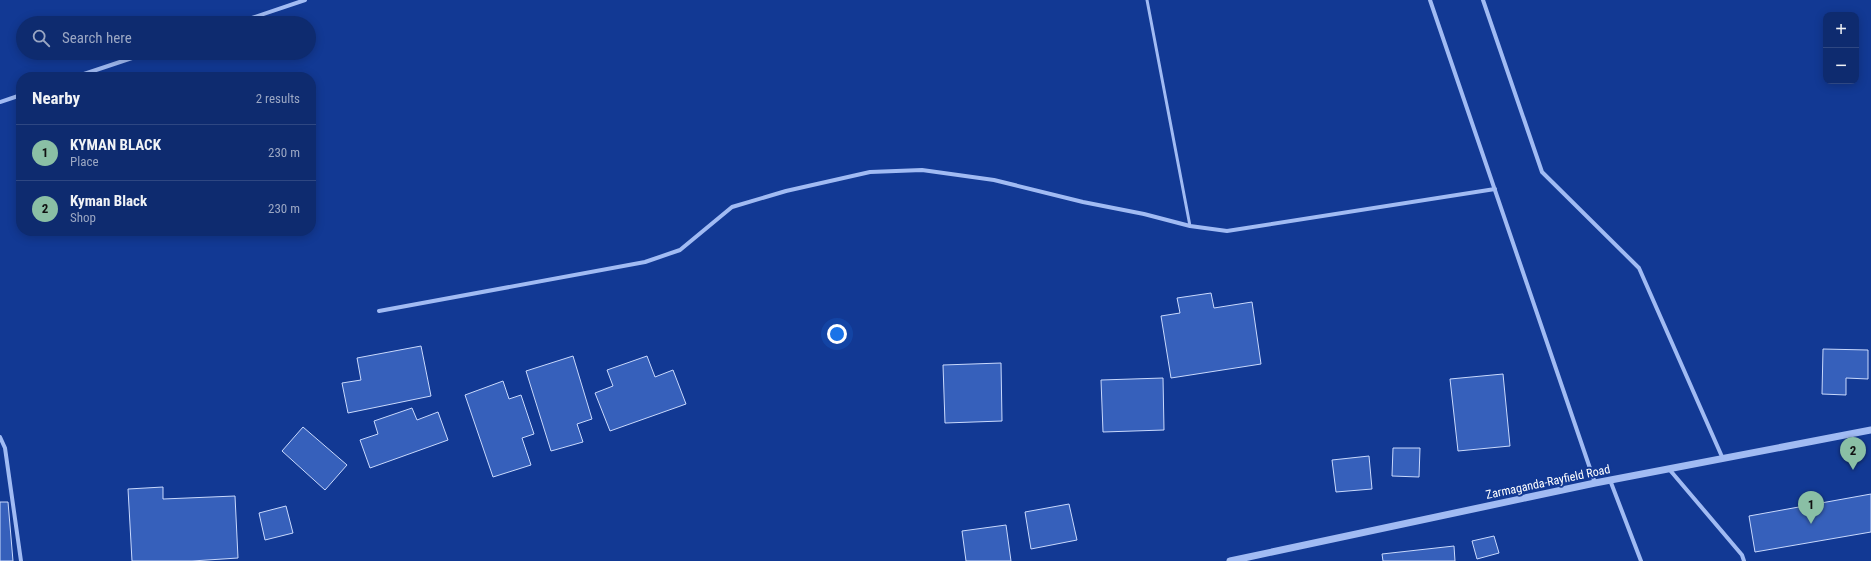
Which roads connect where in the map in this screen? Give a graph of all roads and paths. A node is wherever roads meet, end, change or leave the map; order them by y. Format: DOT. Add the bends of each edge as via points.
graph roads {
  1 [pos="305,0"];
  2 [pos="1147,0"];
  3 [pos="1430,0"];
  4 [pos="1483,0"];
  5 [pos="258,16"];
  6 [pos="126,60"];
  7 [pos="90,72"];
  8 [pos="16,97"];
  9 [pos="0,102"];
  10 [pos="1495,190"];
  11 [pos="1190,226"];
  12 [pos="379,311"];
  13 [pos="1871,430"];
  14 [pos="0,437"];
  15 [pos="1723,459"];
  16 [pos="1669,469"];
  17 [pos="1610,480"];
  18 [pos="1595,483"];
  19 [pos="21,561"];
  20 [pos="1230,561"];
  21 [pos="1641,561"];
  22 [pos="1744,561"];
  1 -- 5 [label="street"];
  2 -- 11 [label="lane"];
  3 -- 10 [label="street"];
  4 -- 15 [label="street" via="1542,172 1639,268"];
  6 -- 7 [label="street"];
  8 -- 9 [label="street"];
  10 -- 11 [label="street" via="1228,231"];
  10 -- 18 [label="street"];
  11 -- 12 [label="street" via="994,180 922,170 870,172 786,191 732,207 680,250 645,262"];
  13 -- 15 [label="street, Zarmaganda-Rayfield Road"];
  14 -- 19 [label="street" via="5,448"];
  15 -- 16 [label="street, Zarmaganda-Rayfield Road"];
  16 -- 17 [label="street, Zarmaganda-Rayfield Road"];
  16 -- 22 [label="street" via="1742,555"];
  17 -- 18 [label="street, Zarmaganda-Rayfield Road"];
  17 -- 21 [label="street"];
  18 -- 20 [label="street, Zarmaganda-Rayfield Road"];
}
